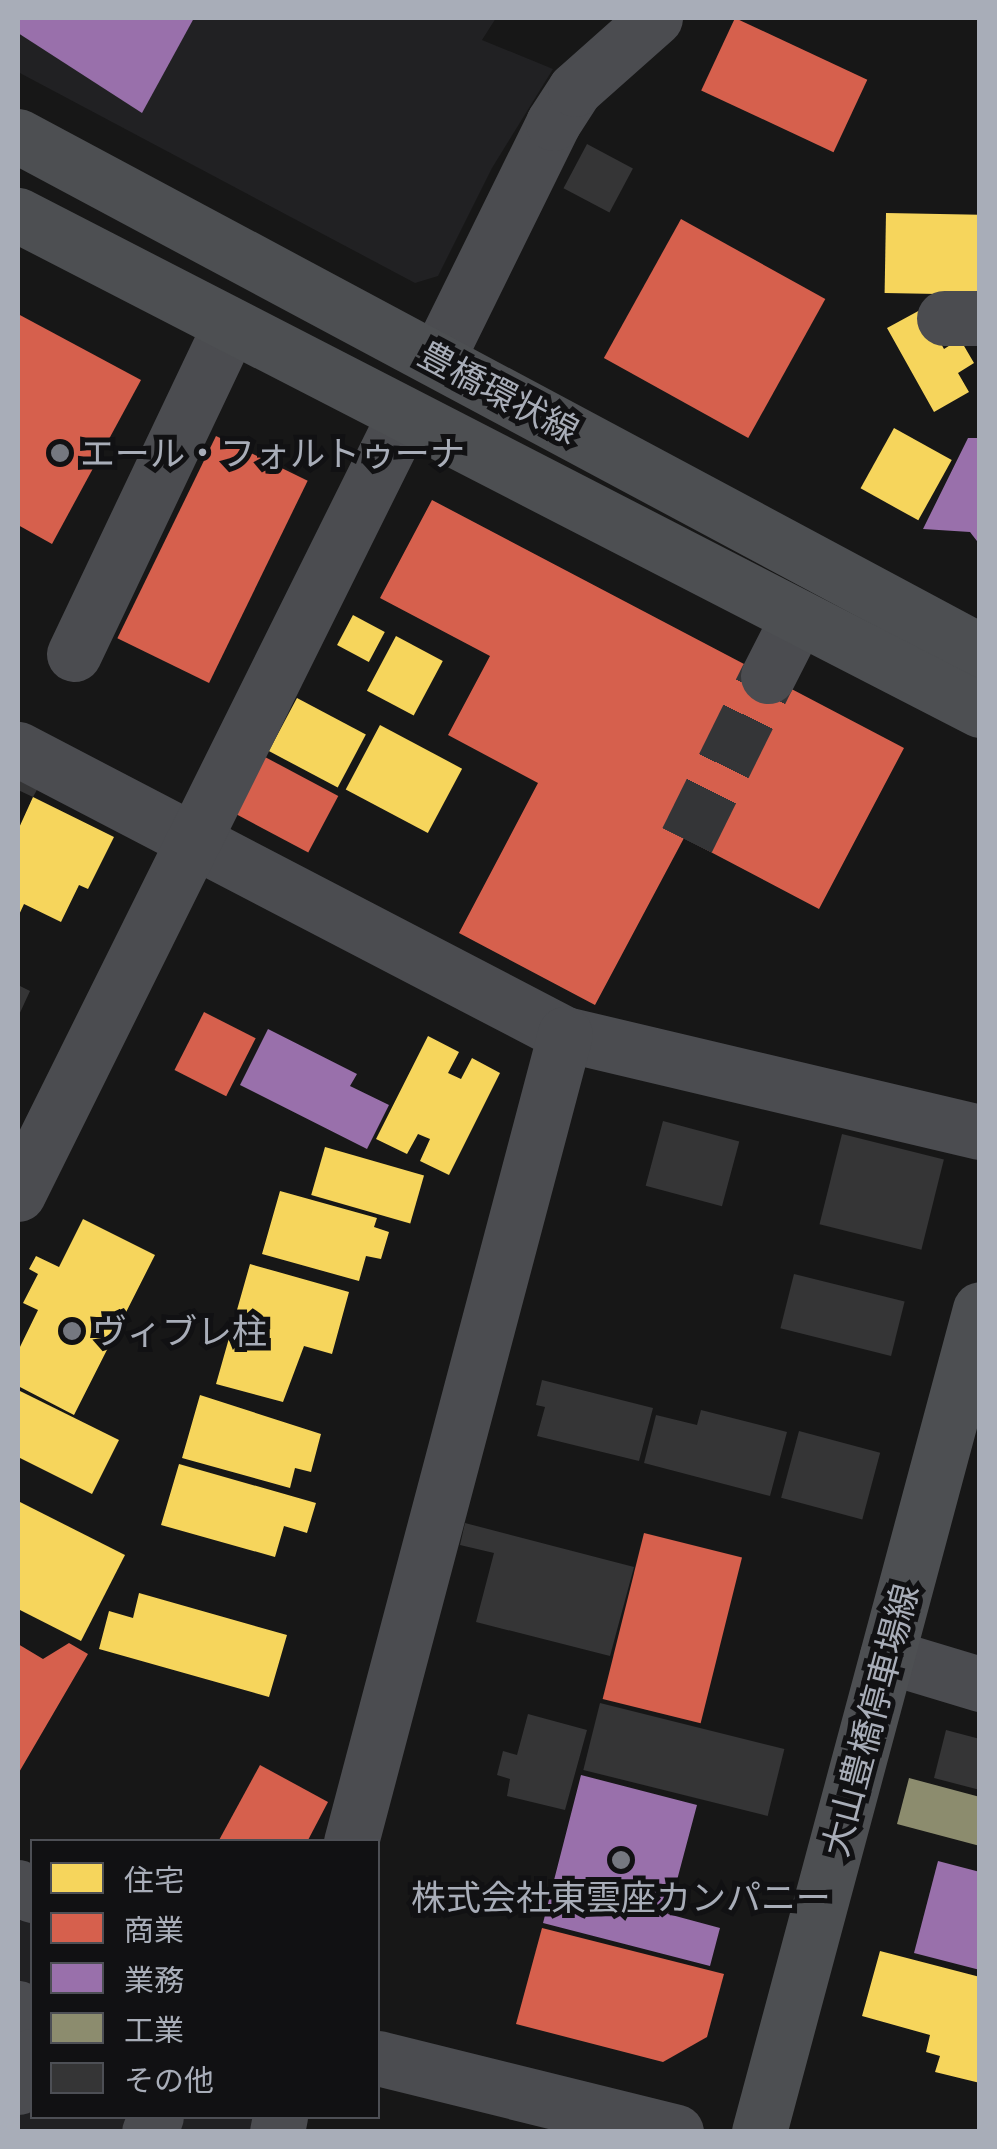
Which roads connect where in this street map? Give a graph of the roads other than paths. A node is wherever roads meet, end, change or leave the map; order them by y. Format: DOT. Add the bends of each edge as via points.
graph roads {
  1 [pos="655,18"];
  2 [pos="18,136"];
  3 [pos="18,215"];
  4 [pos="229,327"];
  5 [pos="437,359"];
  6 [pos="403,418"];
  7 [pos="796,621"];
  8 [pos="980,651"];
  9 [pos="74,654"];
  10 [pos="768,676"];
  11 [pos="980,710"];
  12 [pos="18,749"];
  13 [pos="194,842"];
  14 [pos="565,1034"];
  15 [pos="980,1132"];
  16 [pos="18,1194"];
  17 [pos="980,1309"];
  18 [pos="887,1656"];
  19 [pos="980,1684"];
  20 [pos="352,1839"];
  21 [pos="380,2058"];
  22 [pos="30,2060"];
  23 [pos="18,2087"];
  24 [pos="676,2132"];
  25 [pos="758,2132"];
  1 -- 5 [label="street" via="575,89 552,124"];
  2 -- 5 [label="main road, 豊橋環状線"];
  3 -- 4 [label="main road, 豊橋環状線"];
  4 -- 6 [label="main road, 豊橋環状線"];
  4 -- 9 [label="street"];
  5 -- 8 [label="main road, 豊橋環状線"];
  6 -- 7 [label="main road, 豊橋環状線"];
  6 -- 13 [label="street"];
  7 -- 10 [label="street"];
  7 -- 11 [label="main road, 豊橋環状線"];
  12 -- 13 [label="street"];
  13 -- 14 [label="street"];
  13 -- 16 [label="street"];
  14 -- 15 [label="street"];
  14 -- 20 [label="street"];
  17 -- 18 [label="main road, 大山豊橋停車場線"];
  18 -- 19 [label="street"];
  18 -- 25 [label="main road, 大山豊橋停車場線"];
  21 -- 24 [label="street"];
  22 -- 23 [label="street"];
}
